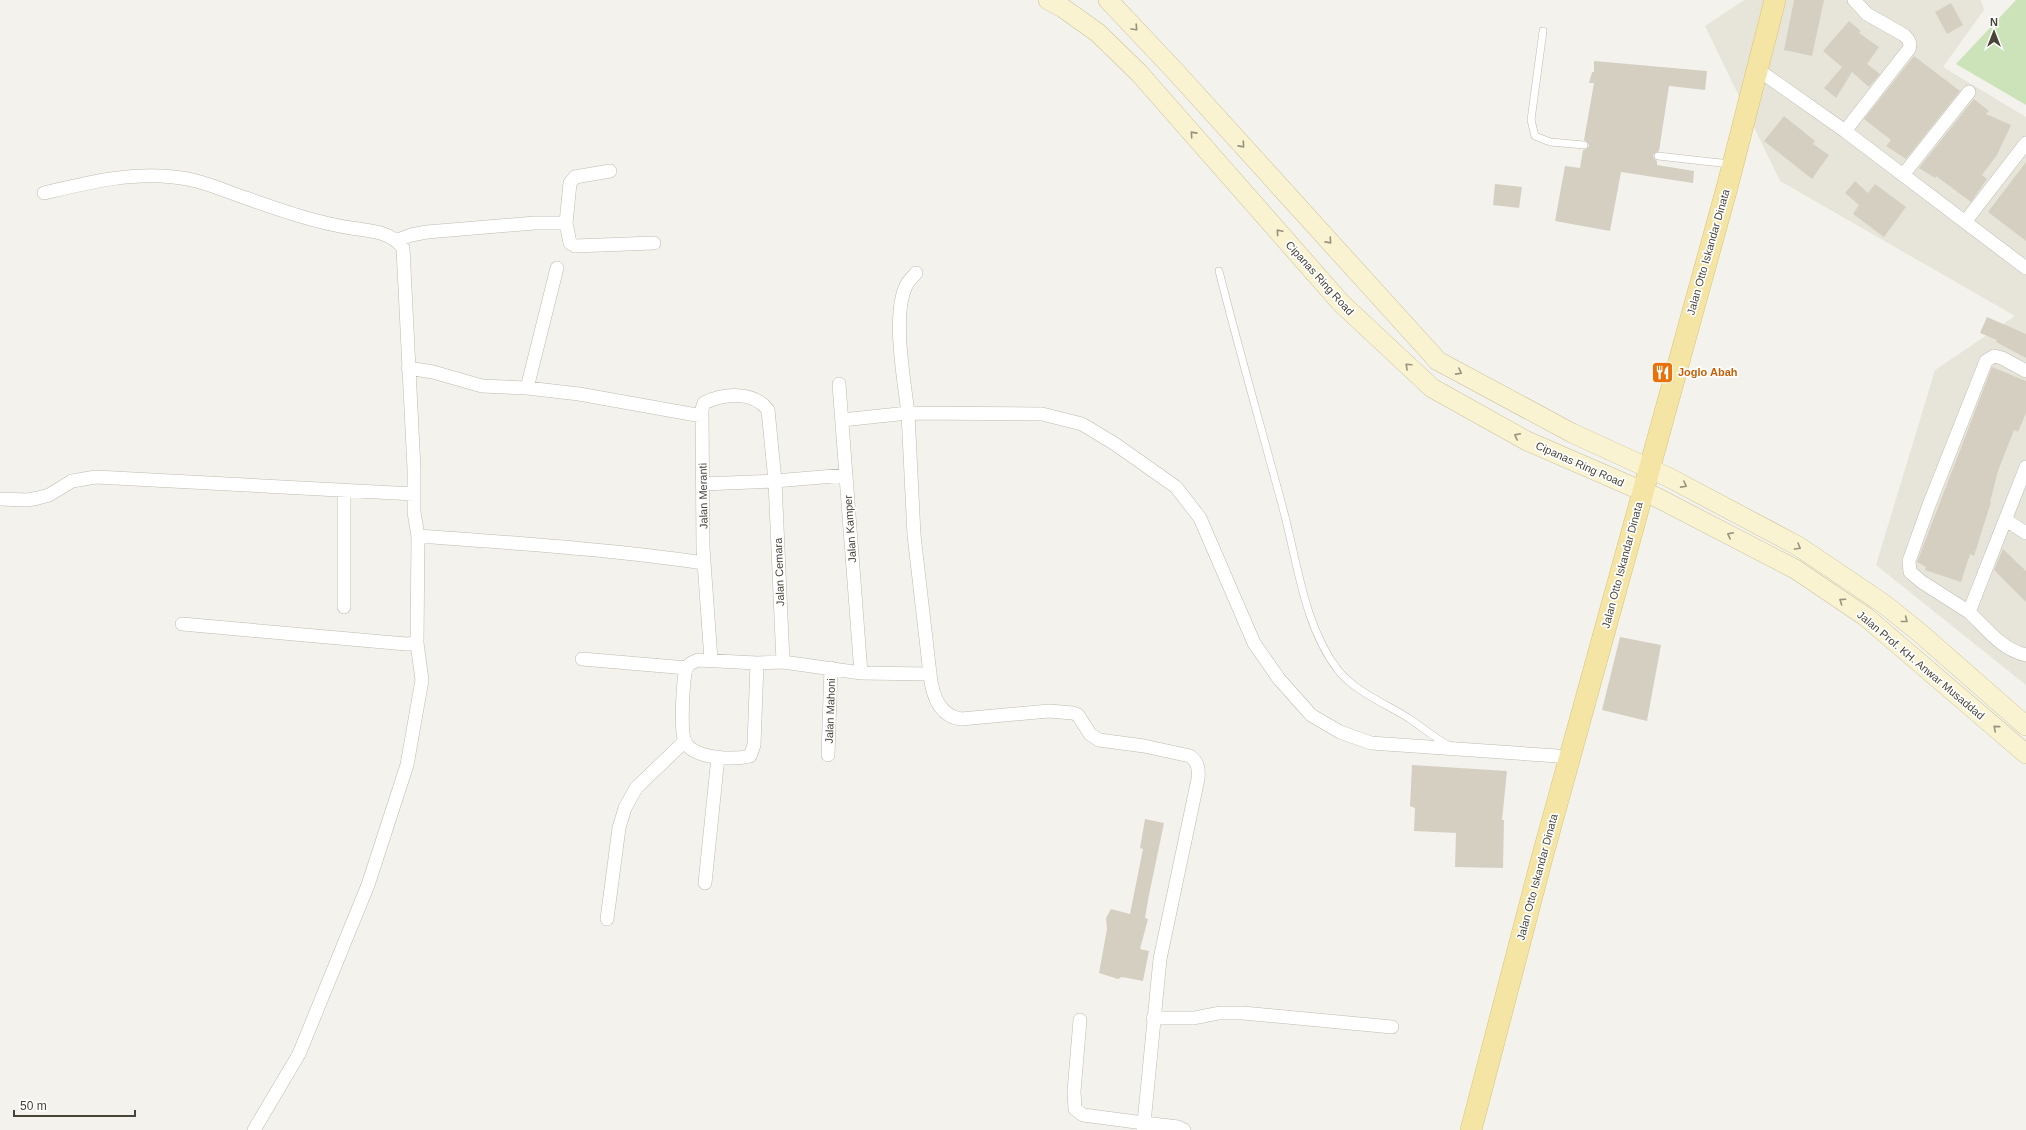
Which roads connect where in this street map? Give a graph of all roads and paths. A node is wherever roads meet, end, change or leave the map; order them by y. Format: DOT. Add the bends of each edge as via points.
graph roads {
  1 [pos="1048,0"];
  2 [pos="1108,0"];
  3 [pos="1775,0"];
  4 [pos="1854,0"];
  5 [pos="1543,31"];
  6 [pos="1757,69"];
  7 [pos="1969,92"];
  8 [pos="1845,131"];
  9 [pos="2026,143"];
  10 [pos="1584,146"];
  11 [pos="1658,156"];
  12 [pos="1733,164"];
  13 [pos="610,171"];
  14 [pos="1904,175"];
  15 [pos="44,193"];
  16 [pos="566,222"];
  17 [pos="1965,222"];
  18 [pos="398,240"];
  19 [pos="654,243"];
  20 [pos="557,268"];
  21 [pos="2026,268"];
  22 [pos="1219,271"];
  23 [pos="916,273"];
  24 [pos="408,368"];
  25 [pos="2026,371"];
  26 [pos="839,384"];
  27 [pos="527,388"];
  28 [pos="768,410"];
  29 [pos="908,413"];
  30 [pos="702,416"];
  31 [pos="842,420"];
  32 [pos="2026,467"];
  33 [pos="1648,469"];
  34 [pos="846,475"];
  35 [pos="775,481"];
  36 [pos="703,484"];
  37 [pos="344,490"];
  38 [pos="1642,492"];
  39 [pos="414,494"];
  40 [pos="0,499"];
  41 [pos="2006,520"];
  42 [pos="2026,533"];
  43 [pos="418,536"];
  44 [pos="704,563"];
  45 [pos="344,607"];
  46 [pos="1970,612"];
  47 [pos="182,624"];
  48 [pos="417,643"];
  49 [pos="2026,655"];
  50 [pos="582,659"];
  51 [pos="711,660"];
  52 [pos="783,662"];
  53 [pos="757,663"];
  54 [pos="686,668"];
  55 [pos="831,668"];
  56 [pos="861,673"];
  57 [pos="930,674"];
  58 [pos="2026,726"];
  59 [pos="685,741"];
  60 [pos="1455,748"];
  61 [pos="2026,754"];
  62 [pos="828,755"];
  63 [pos="718,757"];
  64 [pos="1569,759"];
  65 [pos="705,883"];
  66 [pos="607,919"];
  67 [pos="1154,1018"];
  68 [pos="1080,1020"];
  69 [pos="1392,1027"];
  70 [pos="1143,1126"];
  71 [pos="254,1130"];
  72 [pos="1184,1130"];
  73 [pos="1471,1130"];
  38 -- 1 [label="street, Cipanas Ring Road, one-way" via="1527,441 1432,388 1341,303 1138,73 1098,32"];
  2 -- 33 [label="street, one-way" via="1438,361 1572,433"];
  3 -- 6 [label="main road, Jalan Otto Iskandar Dinata"];
  4 -- 8 [label="street" via="1867,14 1904,35 1910,45"];
  5 -- 10 [label="lane" via="1531,120 1535,136 1550,142"];
  6 -- 8 [label="street"];
  6 -- 12 [label="main road, Jalan Otto Iskandar Dinata"];
  7 -- 14 [label="street"];
  8 -- 14 [label="street"];
  9 -- 17 [label="street"];
  11 -- 12 [label="lane"];
  12 -- 33 [label="main road, Jalan Otto Iskandar Dinata"];
  13 -- 16 [label="street" via="574,176 570,183"];
  14 -- 17 [label="street"];
  15 -- 18 [label="street" via="110,178 172,176 204,182 296,215 379,233"];
  16 -- 18 [label="street" via="427,232"];
  16 -- 19 [label="street" via="570,243 575,246"];
  17 -- 21 [label="street"];
  18 -- 24 [label="street" via="403,248 404,259"];
  20 -- 27 [label="street"];
  22 -- 60 [label="lane" via="1302,590 1326,652 1339,671 1360,689"];
  23 -- 29 [label="street" via="906,285 902,300 900,336"];
  24 -- 27 [label="street" via="433,372 482,386"];
  24 -- 39 [label="street"];
  25 -- 46 [label="street" via="1998,357 1994,356 1986,361 1909,561 1910,572"];
  26 -- 31 [label="street, Jalan Kamper"];
  27 -- 30 [label="street" via="640,403"];
  28 -- 30 [label="street, Jalan Meranti" via="761,401 754,398 720,397 704,403"];
  28 -- 35 [label="street, Jalan Cemara"];
  29 -- 31 [label="street"];
  29 -- 57 [label="street" via="914,535"];
  29 -- 60 [label="street" via="1042,414 1082,424 1115,444 1176,488 1200,518 1254,644 1279,679 1311,715 1340,732 1371,743"];
  30 -- 36 [label="street, Jalan Meranti"];
  31 -- 34 [label="street, Jalan Kamper"];
  32 -- 41 [label="street"];
  33 -- 38 [label="main road, Jalan Otto Iskandar Dinata"];
  33 -- 58 [label="street, Jalan Prof. KH. Anwar Musaddad, one-way" via="1668,477 1798,546 1848,578 1920,632"];
  34 -- 35 [label="street"];
  34 -- 56 [label="street, Jalan Kamper"];
  35 -- 36 [label="street"];
  35 -- 52 [label="street, Jalan Cemara"];
  36 -- 44 [label="street, Jalan Meranti"];
  37 -- 39 [label="street"];
  37 -- 40 [label="street" via="96,477 72,480 49,495 38,498"];
  37 -- 45 [label="street"];
  61 -- 38 [label="street, Jalan Prof. KH. Anwar Musaddad, one-way" via="1866,617 1795,569"];
  38 -- 64 [label="main road, Jalan Otto Iskandar Dinata"];
  39 -- 43 [label="street"];
  41 -- 42 [label="street"];
  41 -- 46 [label="street"];
  43 -- 44 [label="street"];
  43 -- 48 [label="street"];
  44 -- 51 [label="street, Jalan Meranti"];
  46 -- 49 [label="street" via="2002,644 2012,651"];
  47 -- 48 [label="street"];
  48 -- 71 [label="street" via="422,680 408,758 368,885 300,1054"];
  50 -- 54 [label="street"];
  51 -- 53 [label="street"];
  51 -- 54 [label="street" via="698,660"];
  52 -- 53 [label="street"];
  52 -- 55 [label="street"];
  53 -- 63 [label="street" via="754,745 750,756"];
  54 -- 59 [label="street" via="682,733"];
  55 -- 56 [label="street"];
  55 -- 62 [label="street, Jalan Mahoni"];
  56 -- 57 [label="street"];
  57 -- 67 [label="street" via="936,700 945,714 954,718 1049,711 1073,712 1078,715 1090,734 1099,740 1144,746 1190,756 1195,760 1199,769 1198,779 1160,959"];
  59 -- 63 [label="street" via="692,750"];
  59 -- 66 [label="street" via="636,788 624,808"];
  60 -- 64 [label="street"];
  63 -- 65 [label="street"];
  64 -- 73 [label="main road, Jalan Otto Iskandar Dinata"];
  67 -- 69 [label="street" via="1194,1018 1219,1013 1243,1013"];
  67 -- 70 [label="street"];
  68 -- 70 [label="street" via="1074,1091 1075,1109 1083,1115"];
  70 -- 72 [label="street" via="1178,1126"];
}
